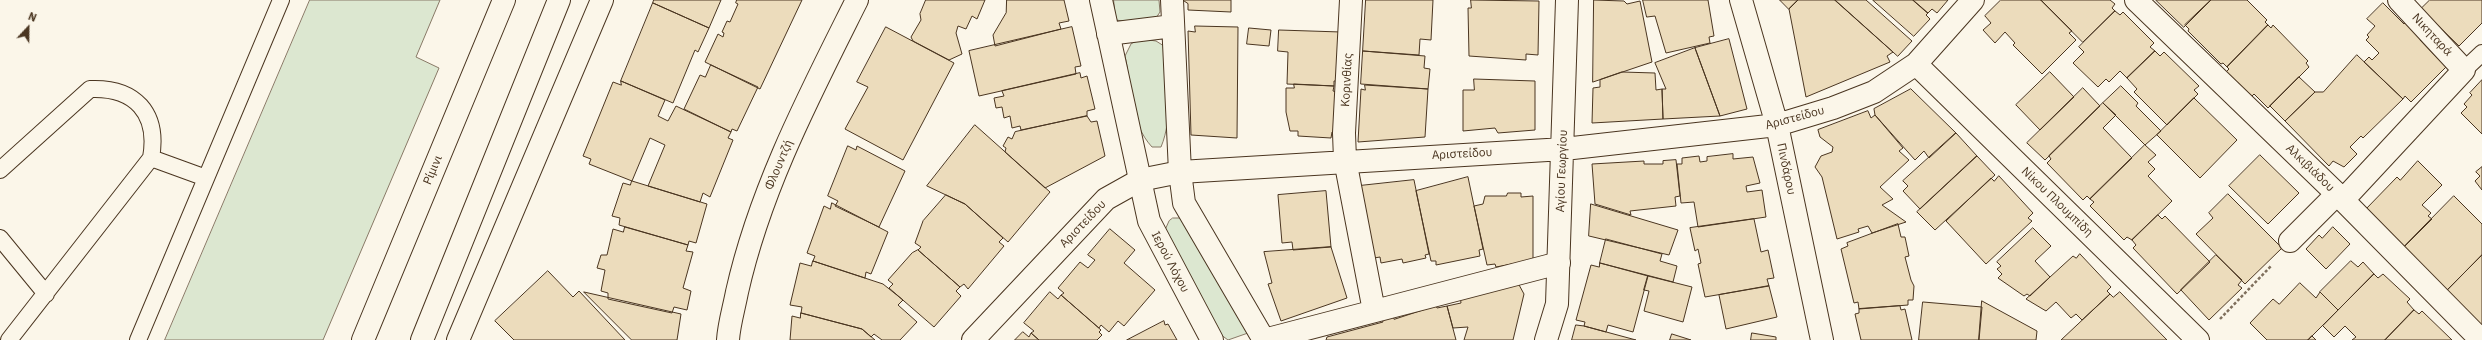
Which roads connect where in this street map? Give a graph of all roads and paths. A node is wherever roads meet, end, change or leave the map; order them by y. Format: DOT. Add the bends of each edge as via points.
graph roads {
  1 [pos="281,0"];
  2 [pos="504,0"];
  3 [pos="559,0"];
  4 [pos="602,0"];
  5 [pos="858,0"];
  6 [pos="1101,0"];
  7 [pos="1172,0"];
  8 [pos="1351,0"];
  9 [pos="1567,0"];
  10 [pos="1741,0"];
  11 [pos="1973,0"];
  12 [pos="2136,0"];
  13 [pos="2399,0"];
  14 [pos="1173,26"];
  15 [pos="1108,34"];
  16 [pos="2482,52"];
  17 [pos="1916,64"];
  18 [pos="2464,70"];
  19 [pos="1777,125"];
  20 [pos="1564,149"];
  21 [pos="151,158"];
  22 [pos="1345,160"];
  23 [pos="0,170"];
  24 [pos="1180,172"];
  25 [pos="206,178"];
  26 [pos="1140,180"];
  27 [pos="2340,197"];
  28 [pos="0,238"];
  29 [pos="2290,241"];
  30 [pos="1559,263"];
  31 [pos="46,294"];
  32 [pos="1374,311"];
  33 [pos="2218,321"];
  34 [pos="9,340"];
  35 [pos="138,340"];
  36 [pos="363,340"];
  37 [pos="422,340"];
  38 [pos="458,340"];
  39 [pos="728,340"];
  40 [pos="973,340"];
  41 [pos="1212,340"];
  42 [pos="1264,340"];
  43 [pos="1546,340"];
  44 [pos="1822,340"];
  45 [pos="2198,340"];
  46 [pos="2481,340"];
  1 -- 25 [label="lane"];
  2 -- 36 [label="street, Ρίμινι"];
  3 -- 37 [label="street"];
  4 -- 38 [label="street"];
  5 -- 39 [label="street, Φλουντζή" via="801,115 758,216 741,276"];
  6 -- 15 [label="street, Ιερού Λόχου"];
  7 -- 14 [label="street"];
  8 -- 22 [label="street, Κορινθίας" via="1344,133"];
  9 -- 20 [label="street, Αγίου Γεωργίου"];
  10 -- 19 [label="street, Πινδάρου"];
  11 -- 17 [label="street, Αριστείδου"];
  12 -- 27 [label="street, Αλκιβιάδου"];
  13 -- 18 [label="street, Νικηταρά"];
  14 -- 15 [label="street"];
  14 -- 24 [label="street"];
  15 -- 26 [label="street, Ιερού Λόχου"];
  16 -- 18 [label="lane"];
  17 -- 19 [label="street, Αριστείδου" via="1874,92"];
  17 -- 45 [label="street, Νίκου Πλουμπίδη"];
  18 -- 27 [label="street"];
  19 -- 20 [label="street, Αριστείδου"];
  19 -- 44 [label="street, Πινδάρου"];
  20 -- 22 [label="street, Αριστείδου"];
  20 -- 30 [label="street, Αγίου Γεωργίου"];
  21 -- 23 [label="lane" via="152,130 146,112 124,92 106,88 90,89"];
  21 -- 25 [label="lane"];
  21 -- 31 [label="lane"];
  22 -- 24 [label="street, Αριστείδου"];
  22 -- 32 [label="street, Κορινθίας"];
  24 -- 26 [label="street, Αριστείδου"];
  24 -- 42 [label="street" via="1184,203"];
  25 -- 35 [label="lane"];
  26 -- 40 [label="street, Αριστείδου" via="1106,199"];
  26 -- 41 [label="street, Ιερού Λόχου" via="1149,221"];
  27 -- 29 [label="street"];
  27 -- 46 [label="street, Αλκιβιάδου"];
  28 -- 31 [label="lane"];
  29 -- 33 [label="path" via="2287,251"];
  30 -- 32 [label="street"];
  30 -- 43 [label="street, Αγίου Γεωργίου" via="1557,304"];
  31 -- 34 [label="lane"];
  32 -- 42 [label="street"];
}
